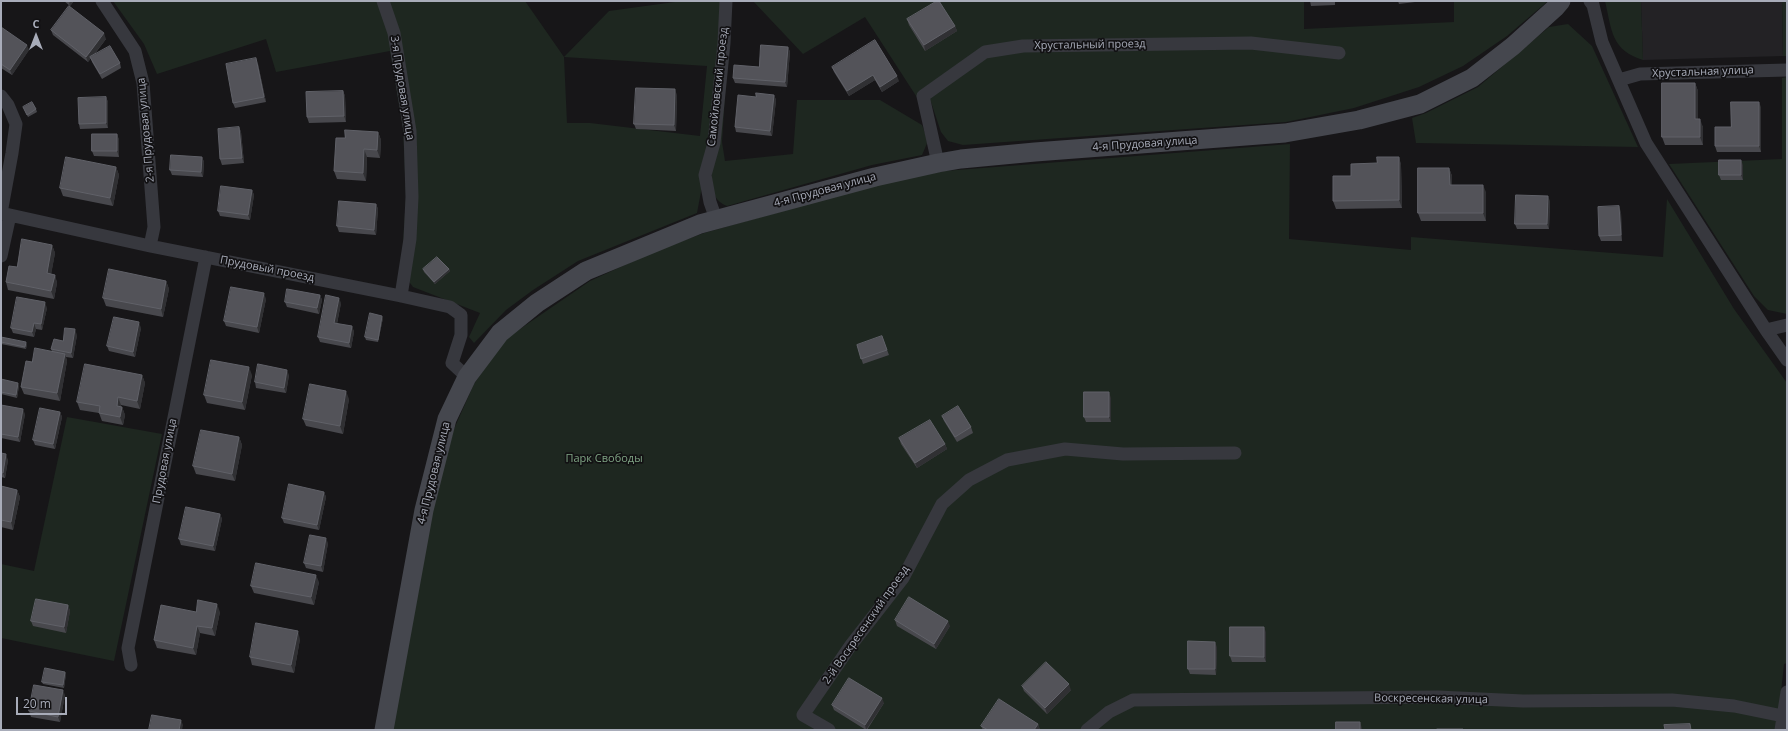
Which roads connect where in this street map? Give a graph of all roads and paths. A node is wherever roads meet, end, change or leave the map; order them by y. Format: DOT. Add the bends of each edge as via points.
graph roads {
  1 [pos="102,1"];
  2 [pos="383,1"];
  3 [pos="726,1"];
  4 [pos="1561,1"];
  5 [pos="1590,1"];
  6 [pos="1339,54"];
  7 [pos="1787,70"];
  8 [pos="1619,80"];
  9 [pos="1,96"];
  10 [pos="938,163"];
  11 [pos="4,213"];
  12 [pos="716,219"];
  13 [pos="150,246"];
  14 [pos="1,256"];
  15 [pos="206,257"];
  16 [pos="401,296"];
  17 [pos="1787,325"];
  18 [pos="1766,330"];
  19 [pos="1787,360"];
  20 [pos="467,378"];
  21 [pos="1236,453"];
  22 [pos="131,664"];
  23 [pos="1787,692"];
  24 [pos="1783,716"];
  25 [pos="384,730"];
  26 [pos="829,730"];
  27 [pos="1087,730"];
  28 [pos="1781,730"];
  1 -- 13 [label="street, 2-я Прудовая улица" via="135,51 143,82 154,227"];
  2 -- 16 [label="street, 3-я Прудовая улица" via="394,33 410,131 410,240"];
  3 -- 12 [label="street, Самойловский проезд" via="714,143 705,175"];
  4 -- 10 [label="main road, 4-я Прудовая улица" via="1513,46 1472,78 1420,104 1358,120 1285,133 1035,152"];
  5 -- 8 [label="street" via="1602,42"];
  6 -- 10 [label="street, Хрустальный проезд" via="1252,43 1023,46 985,52 923,96"];
  7 -- 8 [label="street, Хрустальная улица" via="1640,74"];
  8 -- 18 [label="street" via="1646,143"];
  9 -- 11 [label="street" via="16,124"];
  10 -- 12 [label="main road, 4-я Прудовая улица" via="875,176"];
  11 -- 13 [label="street, Прудовый проезд"];
  11 -- 14 [label="street"];
  12 -- 20 [label="main road, 4-я Прудовая улица" via="586,271 537,303 500,333"];
  13 -- 15 [label="street, Прудовый проезд"];
  15 -- 16 [label="street, Прудовый проезд"];
  15 -- 22 [label="street, Прудовая улица" via="128,648"];
  16 -- 20 [label="street, Прудовый проезд" via="450,307 461,315 461,335 452,363"];
  17 -- 18 [label="street"];
  18 -- 19 [label="street"];
  20 -- 25 [label="main road, 4-я Прудовая улица" via="447,419 424,510"];
  21 -- 26 [label="street, 2-й Воскресенский проезд" via="1123,454 1065,450 1007,460 969,480 942,504 903,578 851,645 803,715"];
  23 -- 24 [label="street"];
  24 -- 27 [label="street, Воскресенская улица" via="1734,706 1672,700 1523,701 1438,697 1133,700 1109,712"];
  24 -- 28 [label="street"];
}
